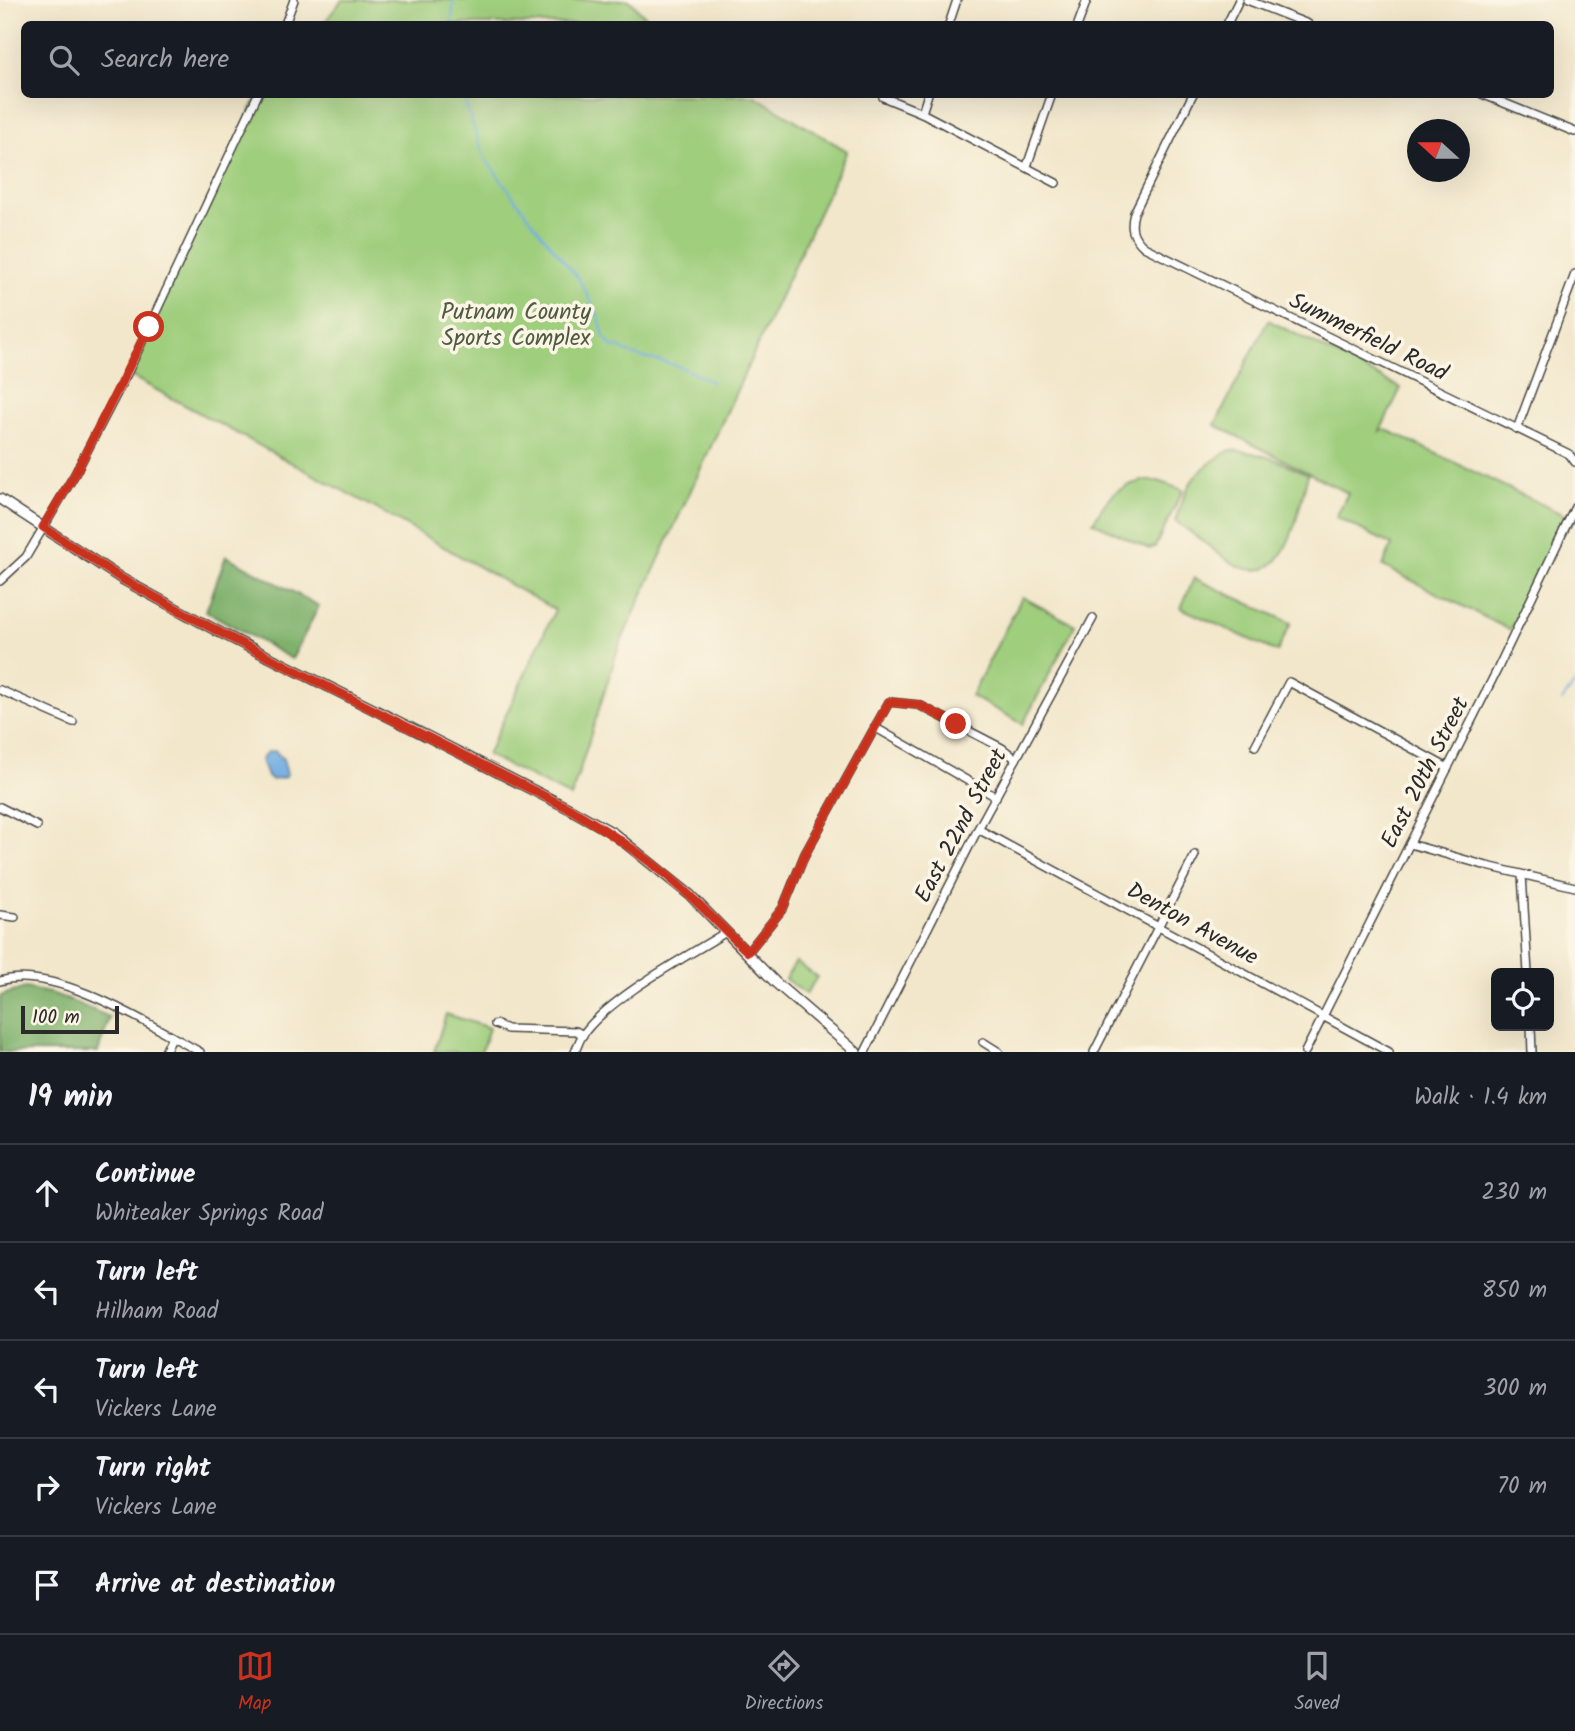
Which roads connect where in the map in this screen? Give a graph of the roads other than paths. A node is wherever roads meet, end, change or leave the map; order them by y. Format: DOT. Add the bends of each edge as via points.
graph roads {
  1 [pos="294,0"];
  2 [pos="957,0"];
  3 [pos="1087,0"];
  4 [pos="1239,0"];
  5 [pos="1247,0"];
  6 [pos="286,21"];
  7 [pos="950,21"];
  8 [pos="1079,21"];
  9 [pos="1228,21"];
  10 [pos="1300,21"];
  11 [pos="256,98"];
  12 [pos="885,98"];
  13 [pos="927,98"];
  14 [pos="1051,98"];
  15 [pos="1191,98"];
  16 [pos="1492,98"];
  17 [pos="922,113"];
  18 [pos="1575,132"];
  19 [pos="1027,166"];
  20 [pos="1056,183"];
  21 [pos="1575,274"];
  22 [pos="1517,429"];
  23 [pos="1575,462"];
  24 [pos="0,499"];
  25 [pos="1575,507"];
  26 [pos="43,527"];
  27 [pos="0,581"];
  28 [pos="1093,618"];
  29 [pos="0,690"];
  30 [pos="73,722"];
  31 [pos="876,728"];
  32 [pos="1255,746"];
  33 [pos="1016,760"];
  34 [pos="1448,768"];
  35 [pos="996,797"];
  36 [pos="0,807"];
  37 [pos="37,826"];
  38 [pos="978,829"];
  39 [pos="1410,844"];
  40 [pos="1195,855"];
  41 [pos="1522,875"];
  42 [pos="1575,887"];
  43 [pos="0,915"];
  44 [pos="15,917"];
  45 [pos="1158,926"];
  46 [pos="726,932"];
  47 [pos="748,952"];
  48 [pos="1528,968"];
  49 [pos="0,981"];
  50 [pos="1322,1015"];
  51 [pos="495,1024"];
  52 [pos="1531,1031"];
  53 [pos="583,1034"];
  54 [pos="172,1037"];
  55 [pos="983,1042"];
  56 [pos="165,1052"];
  57 [pos="200,1052"];
  58 [pos="575,1052"];
  59 [pos="856,1052"];
  60 [pos="865,1052"];
  61 [pos="999,1052"];
  62 [pos="1094,1052"];
  63 [pos="1304,1052"];
  64 [pos="1389,1052"];
  65 [pos="1532,1052"];
  1 -- 6 [label="street"];
  2 -- 7 [label="street"];
  3 -- 8 [label="street"];
  4 -- 9 [label="street"];
  5 -- 10 [label="street"];
  11 -- 26 [label="street" via="127,374"];
  12 -- 17 [label="street"];
  13 -- 17 [label="street"];
  14 -- 19 [label="street"];
  15 -- 22 [label="street, Summerfield Road" via="1134,213 1132,231 1144,247"];
  16 -- 18 [label="street"];
  17 -- 19 [label="street"];
  19 -- 20 [label="street"];
  21 -- 22 [label="street"];
  22 -- 23 [label="street, Summerfield Road" via="1569,454"];
  24 -- 26 [label="main road"];
  25 -- 34 [label="street, East 20th Street"];
  26 -- 27 [label="street" via="26,556"];
  26 -- 46 [label="main road" via="122,579 221,633 613,833 690,895"];
  28 -- 33 [label="street, East 22nd Street"];
  29 -- 30 [label="street"];
  31 -- 33 [label="street" via="889,702 919,705 1002,748"];
  31 -- 35 [label="street"];
  31 -- 47 [label="street" via="805,854 783,908"];
  32 -- 34 [label="street" via="1289,682"];
  33 -- 35 [label="street, East 22nd Street"];
  34 -- 39 [label="street, East 20th Street"];
  35 -- 38 [label="street, East 22nd Street"];
  36 -- 37 [label="street"];
  38 -- 45 [label="street, Denton Avenue"];
  38 -- 60 [label="street, East 22nd Street"];
  39 -- 41 [label="street"];
  39 -- 50 [label="street, East 20th Street"];
  40 -- 45 [label="street"];
  41 -- 42 [label="street"];
  41 -- 48 [label="street"];
  43 -- 44 [label="street"];
  45 -- 50 [label="street, Denton Avenue"];
  45 -- 62 [label="street"];
  46 -- 47 [label="main road"];
  46 -- 53 [label="street" via="622,998"];
  47 -- 59 [label="main road" via="776,983"];
  49 -- 54 [label="street" via="32,978 67,986"];
  50 -- 63 [label="street, East 20th Street"];
  50 -- 64 [label="street, Denton Avenue"];
  51 -- 53 [label="street" via="507,1029"];
  52 -- 65 [label="street"];
  53 -- 58 [label="street"];
  54 -- 56 [label="street"];
  54 -- 57 [label="street"];
  55 -- 61 [label="street"];
}
